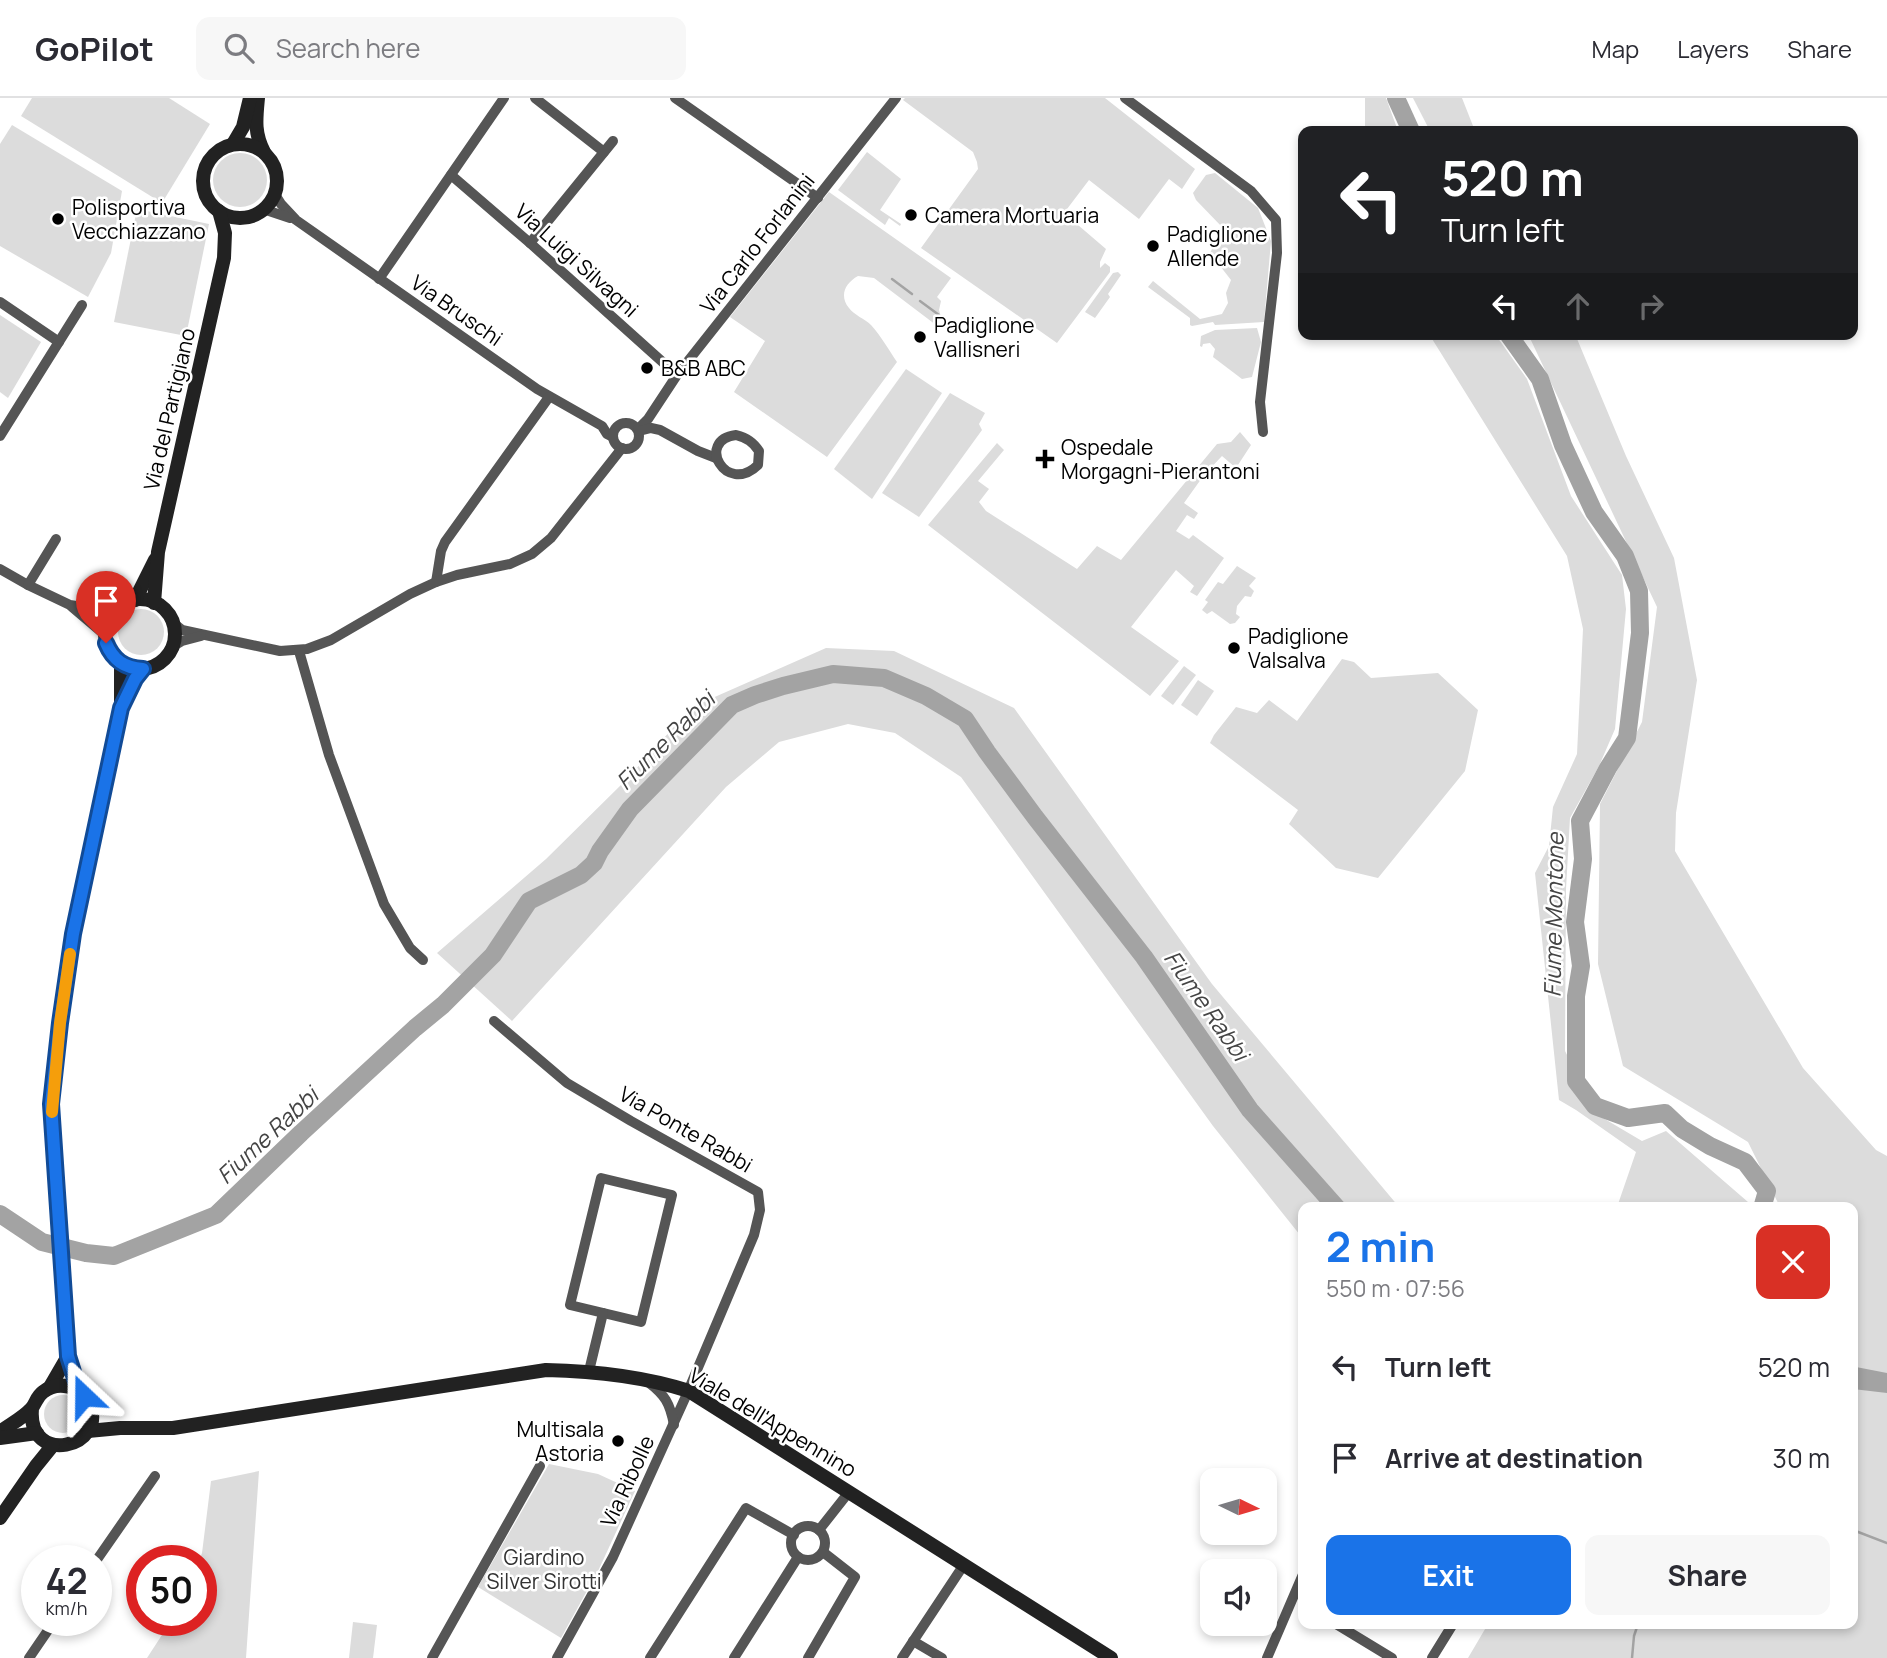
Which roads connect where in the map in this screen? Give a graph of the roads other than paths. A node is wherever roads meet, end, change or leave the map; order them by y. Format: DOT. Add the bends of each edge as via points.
graph roads {
  1 [pos="250,98"];
  2 [pos="258,98"];
  3 [pos="504,98"];
  4 [pos="535,98"];
  5 [pos="675,98"];
  6 [pos="896,98"];
  7 [pos="1125,98"];
  8 [pos="613,141"];
  9 [pos="233,144"];
  10 [pos="604,152"];
  11 [pos="265,154"];
  12 [pos="451,175"];
  13 [pos="274,193"];
  14 [pos="818,198"];
  15 [pos="263,209"];
  16 [pos="219,211"];
  17 [pos="245,217"];
  18 [pos="296,220"];
  19 [pos="530,243"];
  20 [pos="221,274"];
  21 [pos="379,279"];
  22 [pos="0,302"];
  23 [pos="82,305"];
  24 [pos="59,342"];
  25 [pos="677,375"];
  26 [pos="549,397"];
  27 [pos="601,426"];
  28 [pos="633,429"];
  29 [pos="1263,432"];
  30 [pos="0,436"];
  31 [pos="613,437"];
  32 [pos="718,445"];
  33 [pos="690,446"];
  34 [pos="622,448"];
  35 [pos="716,458"];
  36 [pos="56,539"];
  37 [pos="158,552"];
  38 [pos="441,558"];
  39 [pos="0,569"];
  40 [pos="457,575"];
  41 [pos="436,582"];
  42 [pos="28,585"];
  43 [pos="135,600"];
  44 [pos="155,603"];
  45 [pos="70,605"];
  46 [pos="113,612"];
  47 [pos="172,622"];
  48 [pos="105,635"];
  49 [pos="204,635"];
  50 [pos="173,647"];
  51 [pos="299,651"];
  52 [pos="121,664"];
  53 [pos="143,669"];
  54 [pos="121,708"];
  55 [pos="423,960"];
  56 [pos="494,1021"];
  57 [pos="603,1313"];
  58 [pos="68,1356"];
  59 [pos="589,1371"];
  60 [pos="646,1380"];
  61 [pos="50,1387"];
  62 [pos="79,1391"];
  63 [pos="688,1391"];
  64 [pos="32,1409"];
  65 [pos="91,1410"];
  66 [pos="674,1425"];
  67 [pos="120,1428"];
  68 [pos="88,1431"];
  69 [pos="0,1432"];
  70 [pos="37,1433"];
  71 [pos="0,1438"];
  72 [pos="53,1445"];
  73 [pos="540,1466"];
  74 [pos="155,1476"];
  75 [pos="849,1492"];
  76 [pos="0,1517"];
  77 [pos="819,1530"];
  78 [pos="794,1535"];
  79 [pos="107,1545"];
  80 [pos="823,1552"];
  81 [pos="798,1557"];
  82 [pos="963,1566"];
  83 [pos="1298,1586"];
  84 [pos="1293,1598"];
  85 [pos="1298,1601"];
  86 [pos="1344,1629"];
  87 [pos="1450,1629"];
  88 [pos="44,1636"];
  89 [pos="914,1641"];
  90 [pos="29,1658"];
  91 [pos="432,1658"];
  92 [pos="557,1658"];
  93 [pos="650,1658"];
  94 [pos="734,1658"];
  95 [pos="808,1658"];
  96 [pos="902,1658"];
  97 [pos="942,1658"];
  98 [pos="1111,1658"];
  99 [pos="1267,1658"];
  100 [pos="1392,1658"];
  101 [pos="1432,1658"];
  1 -- 9 [label="main road"];
  2 -- 11 [label="main road" via="257,136"];
  3 -- 12 [label="street"];
  4 -- 10 [label="street"];
  5 -- 14 [label="street"];
  6 -- 14 [label="street, Via Carlo Forlanini"];
  7 -- 29 [label="street" via="1251,191 1276,220 1277,253 1261,402"];
  8 -- 10 [label="street"];
  9 -- 11 [label="main road" via="256,147"];
  9 -- 16 [label="main road" via="214,154 203,173 205,194"];
  10 -- 19 [label="street"];
  11 -- 13 [label="main road" via="275,172"];
  12 -- 19 [label="street, Via Luigi Silvagni"];
  12 -- 21 [label="street"];
  13 -- 15 [label="main road"];
  13 -- 18 [label="street, Via Bruschi"];
  14 -- 25 [label="street, Via Carlo Forlanini"];
  15 -- 17 [label="main road"];
  15 -- 18 [label="street, Via Bruschi"];
  16 -- 17 [label="main road"];
  16 -- 20 [label="main road, Via del Partigiano" via="225,233"];
  17 -- 20 [label="main road, Via del Partigiano"];
  18 -- 21 [label="street, Via Bruschi"];
  19 -- 25 [label="street, Via Luigi Silvagni"];
  20 -- 37 [label="main road, Via del Partigiano"];
  21 -- 26 [label="street, Via Bruschi"];
  22 -- 24 [label="street"];
  23 -- 24 [label="street"];
  24 -- 30 [label="street"];
  25 -- 28 [label="street, Via Carlo Forlanini" via="648,419"];
  26 -- 27 [label="street, Via Bruschi"];
  26 -- 38 [label="street" via="446,542"];
  27 -- 28 [label="street"];
  27 -- 31 [label="street, Via Bruschi"];
  28 -- 31 [label="street" via="614,430"];
  28 -- 33 [label="street" via="664,433"];
  28 -- 34 [label="street" via="632,448"];
  31 -- 34 [label="street, Via Bruschi"];
  32 -- 33 [label="street"];
  32 -- 35 [label="street"];
  32 -- 35 [label="street" via="730,436 743,437 755,444 760,458 749,472 736,473 721,468"];
  33 -- 35 [label="street"];
  34 -- 40 [label="street" via="541,547 516,562"];
  36 -- 42 [label="street"];
  37 -- 43 [label="main road, Via del Partigiano"];
  37 -- 44 [label="main road, Via del Partigiano"];
  38 -- 40 [label="street"];
  38 -- 41 [label="street"];
  39 -- 42 [label="street"];
  40 -- 41 [label="street"];
  41 -- 51 [label="street" via="331,640"];
  42 -- 45 [label="street"];
  43 -- 44 [label="main road"];
  43 -- 46 [label="main road"];
  44 -- 47 [label="main road"];
  45 -- 46 [label="street"];
  45 -- 48 [label="street"];
  46 -- 48 [label="main road"];
  47 -- 49 [label="street" via="182,630"];
  47 -- 50 [label="main road"];
  48 -- 52 [label="main road" via="109,651"];
  49 -- 50 [label="street"];
  49 -- 51 [label="street"];
  50 -- 53 [label="main road" via="161,662"];
  51 -- 55 [label="street" via="329,755 384,904 410,948"];
  52 -- 53 [label="main road"];
  52 -- 54 [label="main road"];
  53 -- 54 [label="main road"];
  54 -- 58 [label="main road" via="73,934 51,1104"];
  56 -- 63 [label="street, Via Ponte Rabbi" via="567,1083 758,1192 760,1210 754,1235"];
  57 -- 57 [label="street" via="641,1322 672,1195 601,1178 570,1305"];
  57 -- 59 [label="street"];
  58 -- 61 [label="main road"];
  58 -- 62 [label="main road"];
  59 -- 60 [label="main road, Viale dell'Appennino"];
  59 -- 67 [label="main road, Viale dell'Appennino" via="546,1370 173,1428"];
  60 -- 63 [label="main road, Viale dell'Appennino"];
  60 -- 66 [label="street" via="669,1403"];
  61 -- 62 [label="main road" via="70,1386"];
  61 -- 64 [label="main road" via="38,1396"];
  62 -- 65 [label="main road"];
  63 -- 66 [label="street, Via Ribolle"];
  63 -- 75 [label="main road, Viale dell'Appennino"];
  64 -- 69 [label="main road"];
  64 -- 70 [label="main road"];
  65 -- 67 [label="main road"];
  65 -- 68 [label="main road"];
  66 -- 92 [label="street, Via Ribolle" via="613,1557"];
  67 -- 68 [label="main road, Viale dell'Appennino"];
  68 -- 72 [label="main road, Viale dell'Appennino" via="76,1442"];
  70 -- 71 [label="main road"];
  70 -- 72 [label="main road"];
  72 -- 76 [label="main road"];
  73 -- 91 [label="street"];
  74 -- 79 [label="street"];
  75 -- 77 [label="street"];
  75 -- 82 [label="main road, Viale dell'Appennino"];
  77 -- 78 [label="street" via="802,1527"];
  77 -- 80 [label="street" via="825,1543"];
  78 -- 81 [label="street" via="791,1544"];
  78 -- 93 [label="street" via="746,1508"];
  80 -- 81 [label="street" via="809,1561"];
  80 -- 95 [label="street" via="855,1577"];
  81 -- 94 [label="street"];
  82 -- 89 [label="street"];
  82 -- 98 [label="main road, Viale dell'Appennino"];
  83 -- 84 [label="street"];
  84 -- 85 [label="street"];
  84 -- 99 [label="street"];
  86 -- 100 [label="street"];
  87 -- 101 [label="street"];
  88 -- 90 [label="street"];
  89 -- 96 [label="street"];
  89 -- 97 [label="street"];
}
